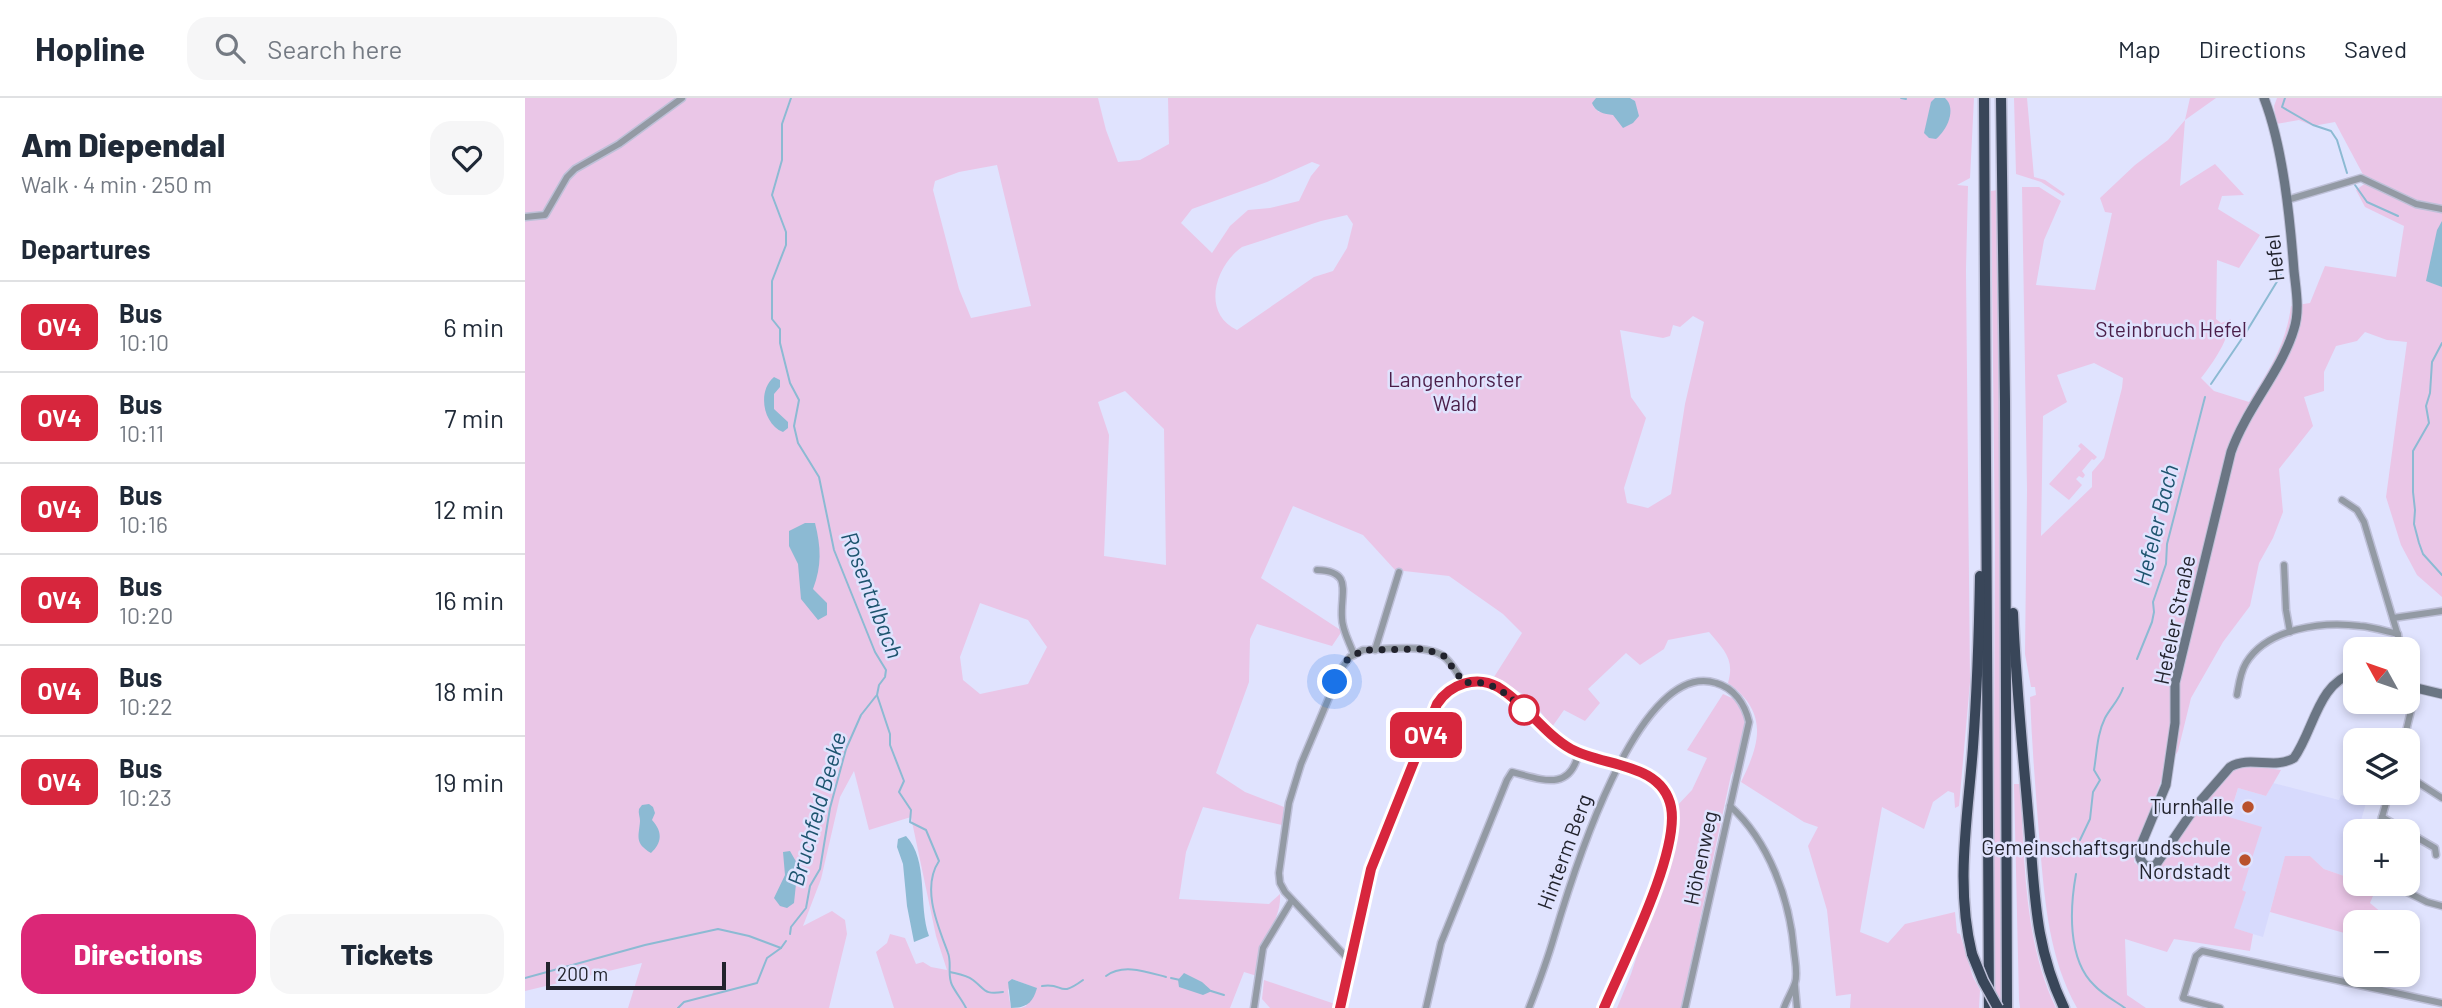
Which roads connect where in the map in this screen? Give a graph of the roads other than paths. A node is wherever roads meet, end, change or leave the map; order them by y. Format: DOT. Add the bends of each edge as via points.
graph roads {
  1 [pos="682,98"];
  2 [pos="1984,98"];
  3 [pos="2001,98"];
  4 [pos="2264,98"];
  5 [pos="2287,200"];
  6 [pos="2442,209"];
  7 [pos="525,217"];
  8 [pos="2253,407"];
  9 [pos="2342,500"];
  10 [pos="1987,532"];
  11 [pos="2284,565"];
  12 [pos="1317,569"];
  13 [pos="2006,569"];
  14 [pos="1399,572"];
  15 [pos="2442,611"];
  16 [pos="2393,618"];
  17 [pos="2290,632"];
  18 [pos="2398,634"];
  19 [pos="2399,637"];
  20 [pos="1375,650"];
  21 [pos="1354,654"];
  22 [pos="2343,678"];
  23 [pos="1464,683"];
  24 [pos="2420,690"];
  25 [pos="2442,694"];
  26 [pos="2237,695"];
  27 [pos="1748,715"];
  28 [pos="1579,752"];
  29 [pos="1618,765"];
  30 [pos="2420,784"];
  31 [pos="2442,798"];
  32 [pos="2386,805"];
  33 [pos="1730,806"];
  34 [pos="2382,817"];
  35 [pos="2436,855"];
  36 [pos="2415,896"];
  37 [pos="1291,900"];
  38 [pos="2442,906"];
  39 [pos="1349,960"];
  40 [pos="1795,983"];
  41 [pos="2442,1003"];
  42 [pos="1254,1008"];
  43 [pos="1340,1008"];
  44 [pos="1426,1008"];
  45 [pos="1529,1008"];
  46 [pos="1604,1008"];
  47 [pos="1685,1008"];
  48 [pos="1784,1008"];
  49 [pos="1797,1008"];
  50 [pos="1989,1008"];
  51 [pos="1998,1008"];
  52 [pos="2007,1008"];
  53 [pos="2064,1008"];
  54 [pos="2220,1008"];
  1 -- 7 [label="street" via="575,169 545,215"];
  2 -- 10 [label="highway"];
  3 -- 13 [label="highway"];
  4 -- 5 [label="main road, Hefel"];
  5 -- 6 [label="street" via="2361,178 2416,204"];
  5 -- 8 [label="main road, Hefel" via="2298,310 2287,347"];
  8 -- 22 [label="main road, Hefeler Straße" via="2231,452 2179,662 2167,778 2139,850 2140,860 2155,866 2230,767 2250,761 2279,764 2294,758 2329,689"];
  9 -- 16 [label="street" via="2357,510 2364,522"];
  10 -- 50 [label="highway"];
  10 -- 51 [label="highway, bridge" via="1980,568 1963,898 1972,954"];
  11 -- 17 [label="street"];
  12 -- 21 [label="street" via="1333,572 1345,586 1342,621"];
  13 -- 52 [label="highway"];
  13 -- 53 [label="highway" via="2011,580 2036,908 2046,964"];
  14 -- 20 [label="street"];
  15 -- 16 [label="street"];
  16 -- 18 [label="street"];
  17 -- 18 [label="street" via="2338,624"];
  17 -- 26 [label="street" via="2252,654 2242,671"];
  18 -- 19 [label="street"];
  20 -- 21 [label="street"];
  20 -- 23 [label="street" via="1435,651"];
  21 -- 37 [label="street" via="1341,669 1294,784 1279,873"];
  23 -- 28 [label="street" via="1481,682 1500,689 1553,736"];
  23 -- 39 [label="street" via="1437,704 1371,869"];
  24 -- 25 [label="main road"];
  27 -- 29 [label="street, Hinterm Berg" via="1740,699 1725,687 1691,682 1652,713"];
  27 -- 33 [label="street, Höhenweg" via="1745,749"];
  28 -- 29 [label="street"];
  28 -- 44 [label="street" via="1569,776 1563,779 1512,772 1507,780 1438,952"];
  29 -- 45 [label="street, Hinterm Berg"];
  29 -- 46 [label="street" via="1647,774 1659,784 1668,798 1671,821 1658,878"];
  30 -- 31 [label="street"];
  32 -- 34 [label="street"];
  33 -- 40 [label="street" via="1753,834 1781,888 1792,931"];
  33 -- 47 [label="street, Höhenweg"];
  34 -- 35 [label="street" via="2435,848"];
  36 -- 38 [label="street"];
  37 -- 39 [label="street"];
  37 -- 42 [label="street" via="1263,948"];
  39 -- 43 [label="street"];
  40 -- 48 [label="street"];
  40 -- 49 [label="street"];
  41 -- 54 [label="street" via="2202,951 2196,956 2183,998"];
}
